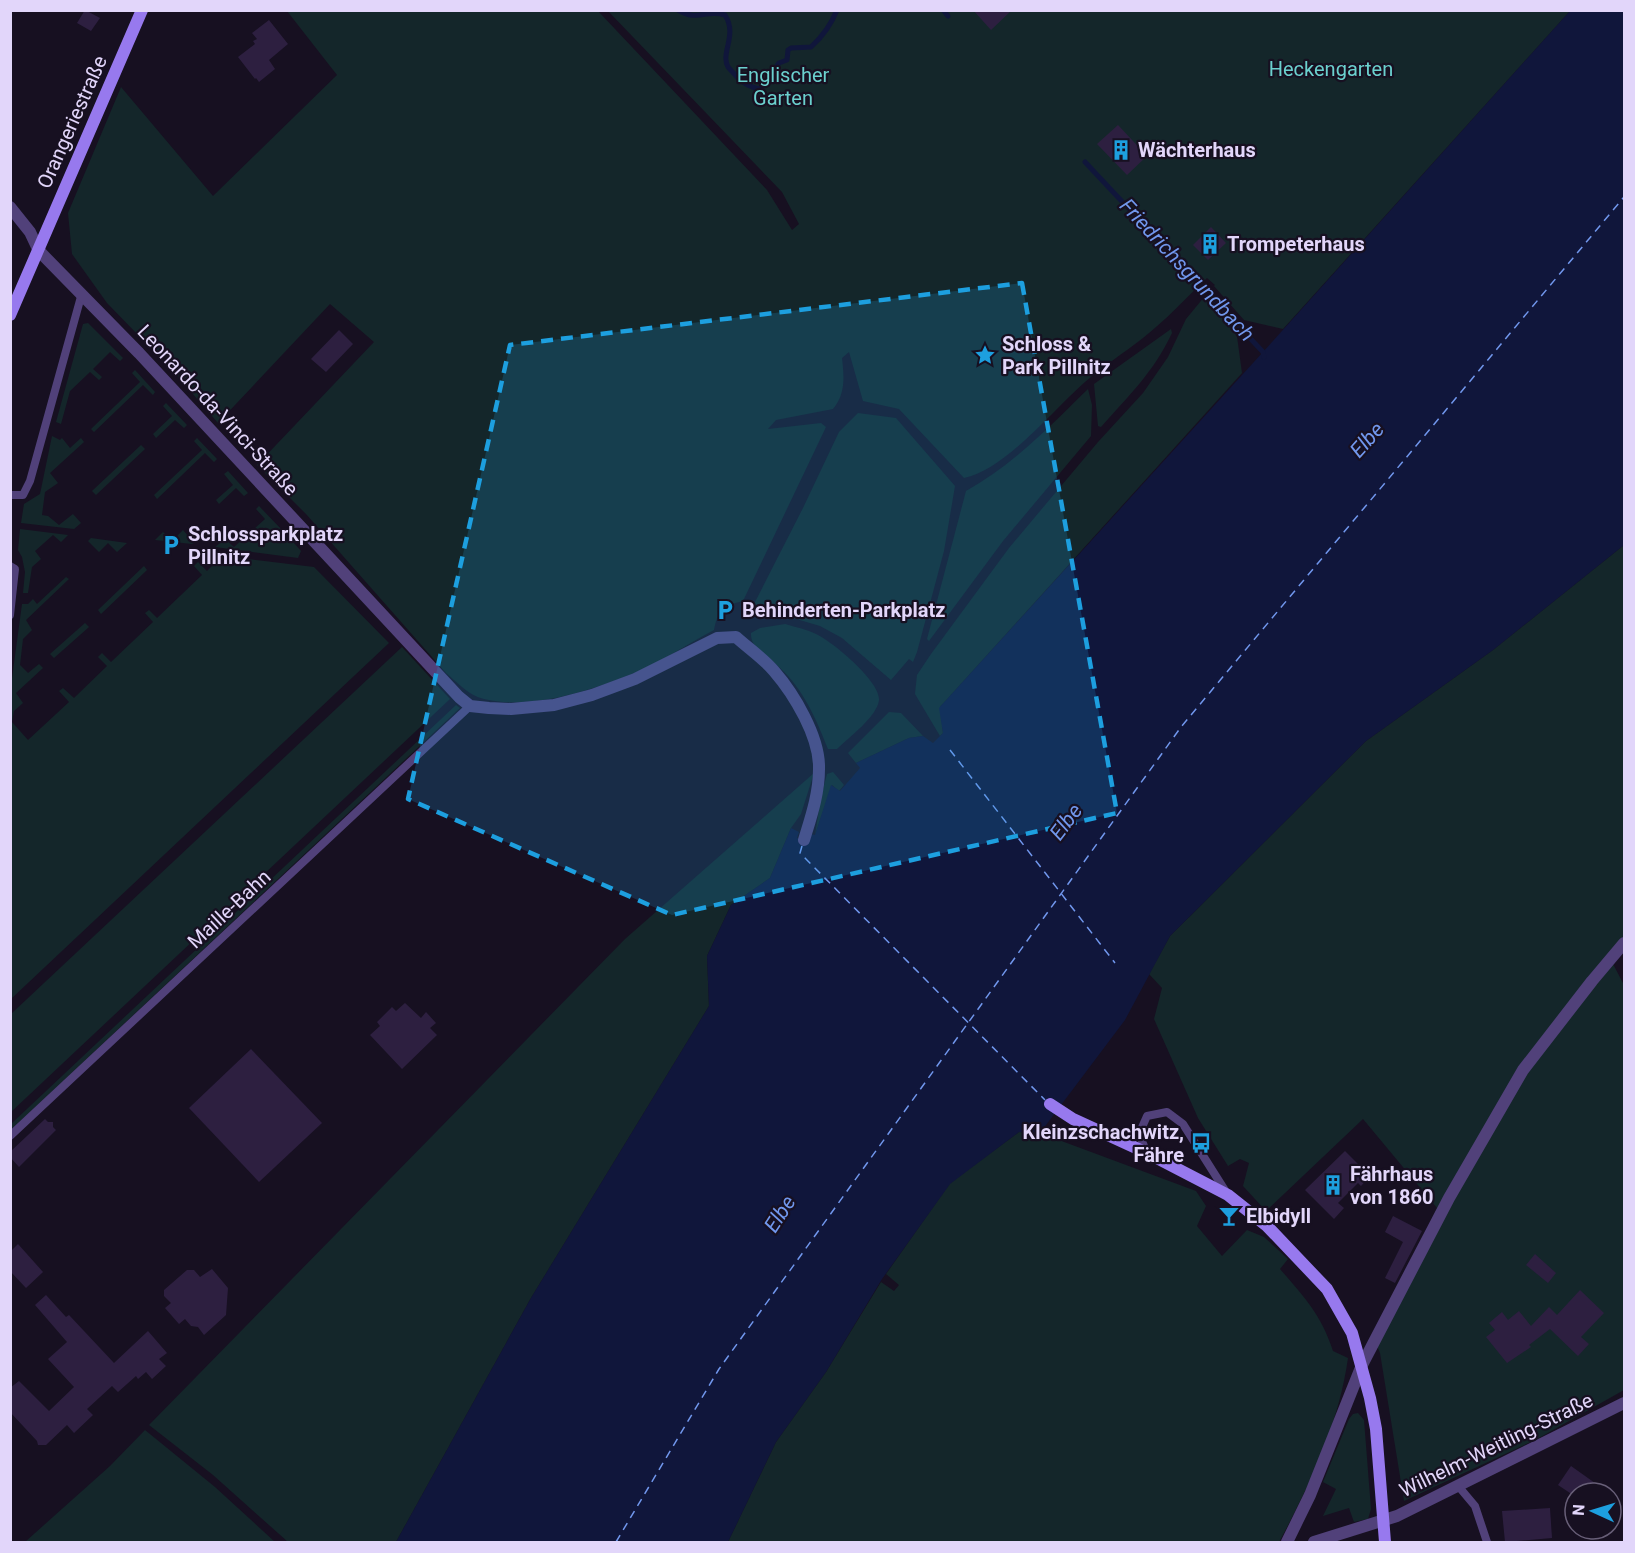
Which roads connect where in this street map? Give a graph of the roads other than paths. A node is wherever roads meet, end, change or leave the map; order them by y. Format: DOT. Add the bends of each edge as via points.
graph roads {
  1 [pos="142,10"];
  2 [pos="10,207"];
  3 [pos="38,249"];
  4 [pos="82,293"];
  5 [pos="10,315"];
  6 [pos="10,495"];
  7 [pos="10,566"];
  8 [pos="10,615"];
  9 [pos="470,706"];
  10 [pos="804,840"];
  11 [pos="1624,943"];
  12 [pos="1050,1104"];
  13 [pos="10,1136"];
  14 [pos="1147,1153"];
  15 [pos="1228,1195"];
  16 [pos="1362,1365"];
  17 [pos="1624,1403"];
  18 [pos="1459,1487"];
  19 [pos="1384,1520"];
  20 [pos="1287,1542"];
  21 [pos="1314,1542"];
  22 [pos="1385,1542"];
  23 [pos="1487,1542"];
  1 -- 3 [label="street, Orangeriestraße"];
  2 -- 3 [label="street, Leonardo-da-Vinci-Straße"];
  3 -- 4 [label="street, Leonardo-da-Vinci-Straße"];
  3 -- 5 [label="street, Orangeriestraße"];
  4 -- 6 [label="lane" via="30,481 22,495"];
  4 -- 9 [label="street, Leonardo-da-Vinci-Straße"];
  7 -- 8 [label="lane" via="15,569"];
  9 -- 10 [label="street" via="511,709 563,702 636,679 717,638 736,637 774,671 816,740 816,801"];
  9 -- 13 [label="lane, Maille-Bahn"];
  11 -- 16 [label="street" via="1523,1070 1441,1213"];
  12 -- 14 [label="street" via="1073,1119"];
  14 -- 15 [label="street"];
  14 -- 15 [label="lane" via="1139,1134 1147,1116 1167,1112 1183,1124"];
  15 -- 16 [label="street" via="1267,1226 1327,1289 1352,1334"];
  16 -- 19 [label="street" via="1376,1429"];
  16 -- 20 [label="street" via="1315,1485"];
  17 -- 18 [label="street, Wilhelm-Weitling-Straße"];
  18 -- 19 [label="street, Wilhelm-Weitling-Straße"];
  18 -- 23 [label="lane" via="1474,1506"];
  19 -- 21 [label="street, Wilhelm-Weitling-Straße"];
  19 -- 22 [label="street"];
}
